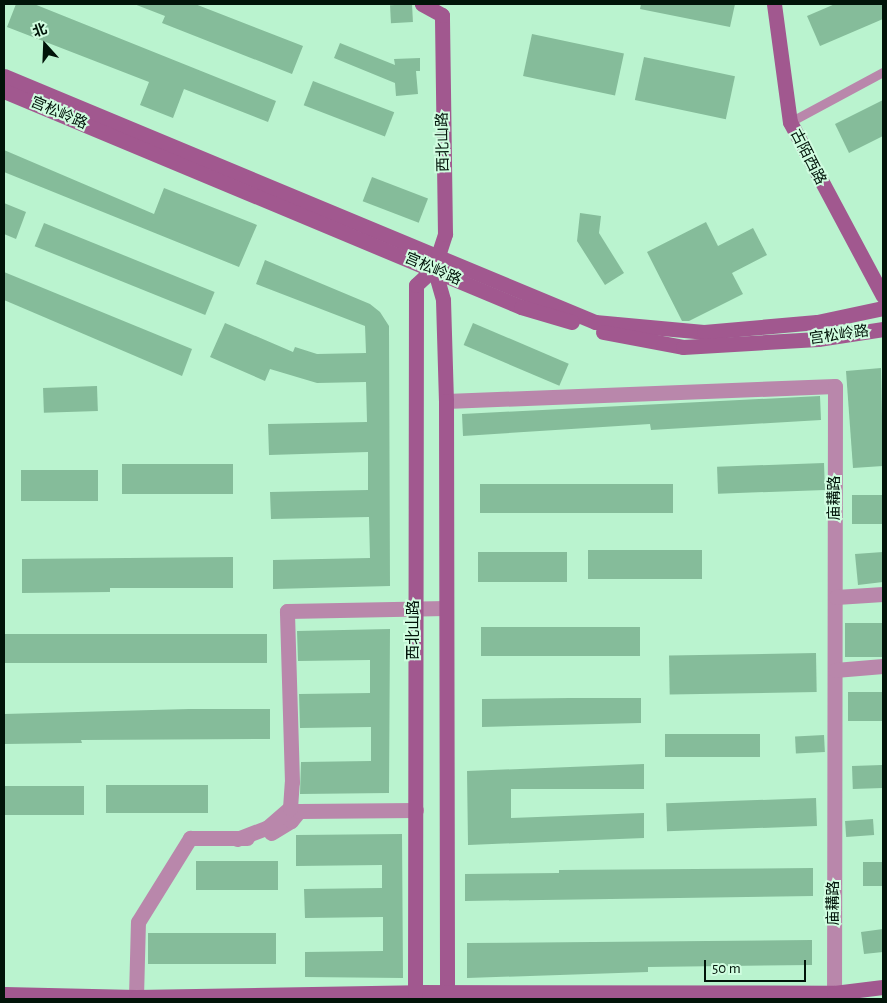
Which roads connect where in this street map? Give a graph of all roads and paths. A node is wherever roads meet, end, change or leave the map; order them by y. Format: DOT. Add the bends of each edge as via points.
graph roads {
  1 [pos="422,4"];
  2 [pos="774,4"];
  3 [pos="883,72"];
  4 [pos="4,76"];
  5 [pos="4,90"];
  6 [pos="790,122"];
  7 [pos="436,261"];
  8 [pos="883,296"];
  9 [pos="883,308"];
  10 [pos="883,329"];
  11 [pos="446,401"];
  12 [pos="883,594"];
  13 [pos="836,596"];
  14 [pos="414,608"];
  15 [pos="446,608"];
  16 [pos="883,666"];
  17 [pos="835,670"];
  18 [pos="416,810"];
  19 [pos="237,839"];
  20 [pos="883,987"];
  21 [pos="4,994"];
  22 [pos="677,995"];
  23 [pos="415,996"];
  24 [pos="447,996"];
  25 [pos="834,996"];
  26 [pos="136,997"];
  1 -- 7 [label="main road, 西北山路" via="442,15 444,234"];
  2 -- 6 [label="main road, 古陌西路"];
  3 -- 6 [label="lane"];
  4 -- 7 [label="main road"];
  5 -- 7 [label="main road, 宫松岭路"];
  6 -- 8 [label="main road, 古陌西路"];
  7 -- 9 [label="main road" via="595,322 704,332 817,322"];
  7 -- 10 [label="main road, 宫松岭路" via="521,306 601,331 683,347 818,339"];
  7 -- 11 [label="main road, 西北山路" via="443,300"];
  7 -- 14 [label="main road, 西北山路" via="416,285"];
  11 -- 13 [label="street, 庙耩路" via="835,386"];
  11 -- 15 [label="main road, 西北山路"];
  12 -- 13 [label="street"];
  13 -- 17 [label="street, 庙耩路"];
  14 -- 15 [label="street"];
  14 -- 18 [label="main road, 西北山路"];
  14 -- 19 [label="street" via="287,611 290,808 268,827"];
  15 -- 24 [label="main road, 西北山路"];
  16 -- 17 [label="street"];
  17 -- 25 [label="street, 庙耩路"];
  18 -- 19 [label="street" via="300,811 291,821 268,835"];
  18 -- 23 [label="main road, 西北山路"];
  19 -- 26 [label="street" via="190,838 138,922"];
  20 -- 25 [label="main road"];
  21 -- 26 [label="main road"];
  22 -- 24 [label="main road"];
  22 -- 25 [label="main road"];
  23 -- 24 [label="main road"];
  23 -- 26 [label="main road"];
}
